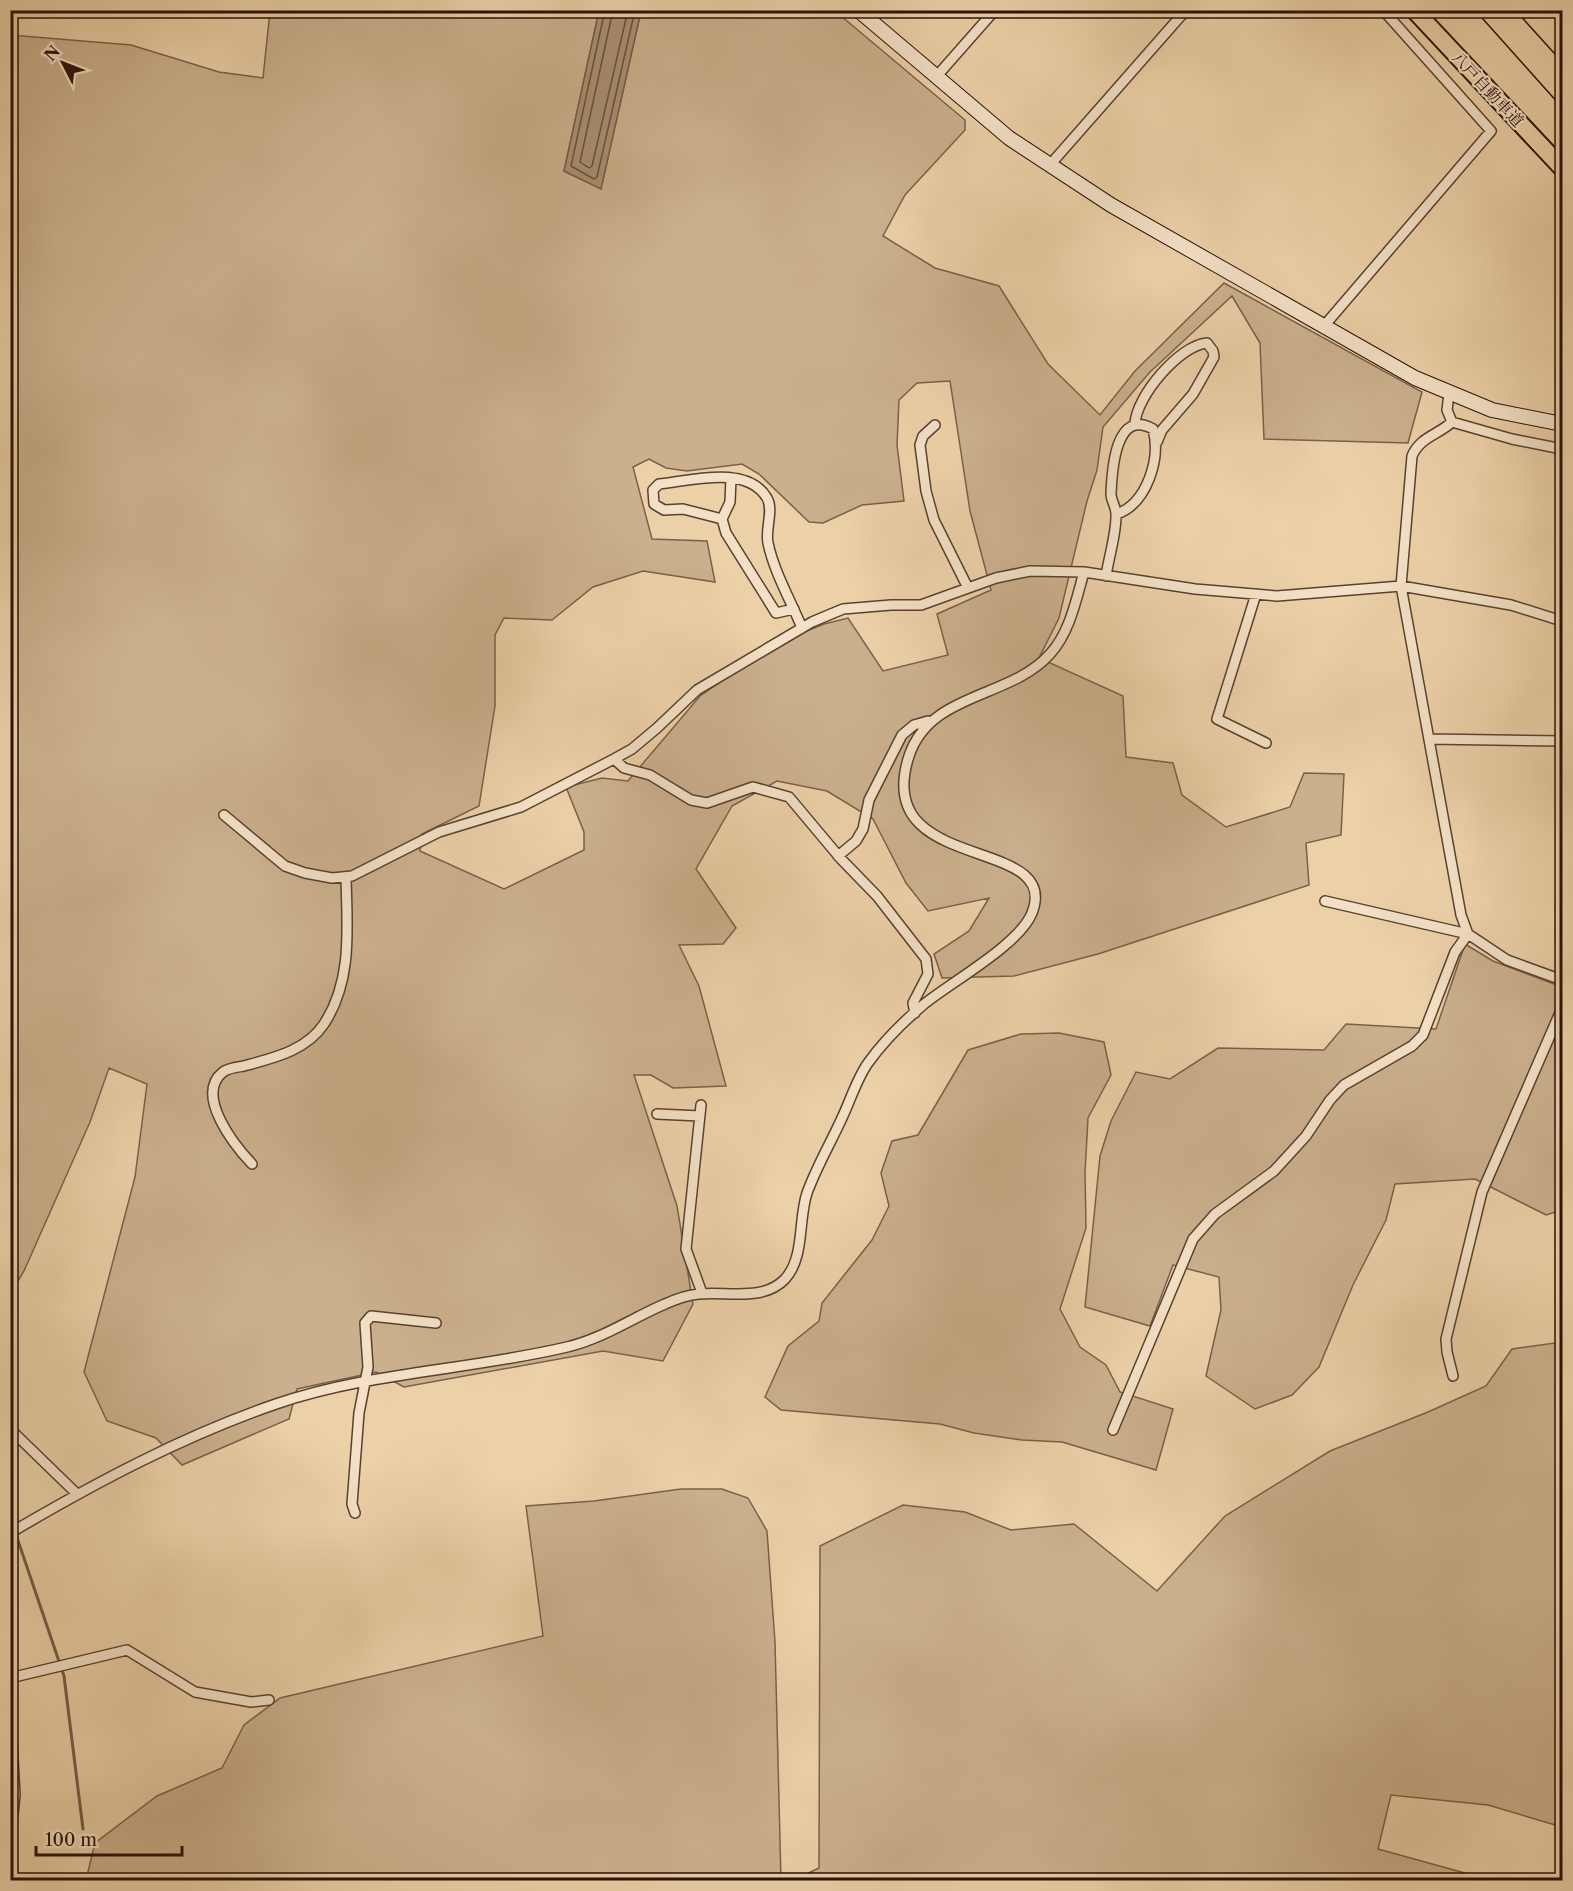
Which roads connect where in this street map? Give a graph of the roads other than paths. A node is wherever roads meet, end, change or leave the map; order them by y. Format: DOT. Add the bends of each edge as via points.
graph roads {
  1 [pos="858,10"];
  2 [pos="995,10"];
  3 [pos="1186,10"];
  4 [pos="1383,10"];
  5 [pos="1414,10"];
  6 [pos="1486,10"];
  7 [pos="1504,10"];
  8 [pos="1563,74"];
  9 [pos="936,77"];
  10 [pos="1563,95"];
  11 [pos="1049,166"];
  12 [pos="1563,168"];
  13 [pos="1324,326"];
  14 [pos="1449,394"];
  15 [pos="1452,422"];
  16 [pos="1135,424"];
  17 [pos="1563,424"];
  18 [pos="935,425"];
  19 [pos="1157,442"];
  20 [pos="1563,449"];
  21 [pos="731,478"];
  22 [pos="1117,514"];
  23 [pos="722,519"];
  24 [pos="1084,572"];
  25 [pos="1106,576"];
  26 [pos="1401,586"];
  27 [pos="968,588"];
  28 [pos="1256,594"];
  29 [pos="794,609"];
  30 [pos="1563,621"];
  31 [pos="802,628"];
  32 [pos="928,722"];
  33 [pos="1430,739"];
  34 [pos="1563,741"];
  35 [pos="1266,743"];
  36 [pos="614,759"];
  37 [pos="224,815"];
  38 [pos="838,856"];
  39 [pos="346,877"];
  40 [pos="1325,902"];
  41 [pos="1467,934"];
  42 [pos="1563,980"];
  43 [pos="1563,1008"];
  44 [pos="915,1013"];
  45 [pos="701,1105"];
  46 [pos="657,1114"];
  47 [pos="700,1116"];
  48 [pos="252,1164"];
  49 [pos="702,1293"];
  50 [pos="436,1323"];
  51 [pos="1453,1376"];
  52 [pos="366,1380"];
  53 [pos="10,1429"];
  54 [pos="1113,1430"];
  55 [pos="77,1494"];
  56 [pos="355,1513"];
  57 [pos="10,1533"];
  58 [pos="10,1678"];
  59 [pos="269,1701"];
  60 [pos="10,1707"];
  61 [pos="10,1843"];
  1 -- 9 [label="street"];
  2 -- 9 [label="street"];
  3 -- 11 [label="street"];
  4 -- 13 [label="street" via="1491,131"];
  5 -- 12 [label="highway, 八戸自動車道"];
  6 -- 10 [label="main road"];
  7 -- 8 [label="main road"];
  9 -- 11 [label="street"];
  11 -- 13 [label="street" via="1111,206"];
  13 -- 14 [label="street"];
  14 -- 15 [label="street" via="1447,410"];
  14 -- 17 [label="street" via="1492,410"];
  15 -- 20 [label="street"];
  15 -- 26 [label="street" via="1422,441 1412,456"];
  16 -- 19 [label="street" via="1154,429"];
  16 -- 19 [label="street" via="1135,414 1153,383 1196,344 1207,344 1214,357 1193,394 1162,430"];
  16 -- 22 [label="street" via="1125,429 1116,449 1111,496"];
  18 -- 27 [label="street" via="922,436 920,445 926,491 934,520"];
  19 -- 22 [label="street" via="1146,485 1129,509"];
  21 -- 23 [label="street" via="730,502"];
  21 -- 23 [label="street" via="659,484 653,490 654,504 664,510 683,509"];
  21 -- 29 [label="street" via="755,485 767,499 765,531"];
  22 -- 25 [label="street"];
  23 -- 29 [label="street" via="726,533 776,613"];
  24 -- 25 [label="street"];
  24 -- 27 [label="street" via="1030,571"];
  24 -- 32 [label="street" via="1062,639 1047,658"];
  25 -- 28 [label="street"];
  26 -- 28 [label="street" via="1277,596"];
  26 -- 30 [label="street" via="1511,605"];
  26 -- 33 [label="street"];
  27 -- 31 [label="street" via="921,605 843,609"];
  28 -- 35 [label="street" via="1217,719"];
  29 -- 31 [label="street"];
  31 -- 36 [label="street" via="697,690 649,735"];
  32 -- 38 [label="street" via="914,725 902,735 869,800 863,829 856,841"];
  32 -- 44 [label="street" via="907,762 904,791 908,807 920,825 951,846 1012,866 1028,876 1036,894 1034,910 1026,924"];
  33 -- 34 [label="street"];
  33 -- 41 [label="street"];
  36 -- 38 [label="street" via="624,768 650,775 691,800 708,803 753,787 789,797"];
  36 -- 39 [label="street" via="521,807 440,832 363,873"];
  37 -- 39 [label="street" via="285,866 332,878"];
  38 -- 44 [label="street" via="877,896 926,959 928,974 913,1004"];
  39 -- 48 [label="street" via="345,972 324,1024 291,1052 224,1071 216,1081 213,1097 220,1120 228,1138"];
  40 -- 41 [label="street"];
  41 -- 42 [label="street" via="1507,960"];
  41 -- 54 [label="street" via="1455,952 1423,1035 1412,1046 1344,1085 1274,1171 1215,1214 1193,1239"];
  43 -- 51 [label="street" via="1482,1192 1446,1339"];
  44 -- 49 [label="street" via="865,1066 807,1195 789,1275 773,1289"];
  45 -- 47 [label="street"];
  46 -- 47 [label="street"];
  47 -- 49 [label="street" via="686,1250"];
  49 -- 52 [label="street" via="667,1303 603,1335 568,1347"];
  50 -- 52 [label="street" via="370,1316 364,1331"];
  52 -- 55 [label="street" via="276,1404 135,1462"];
  52 -- 56 [label="street" via="359,1413 352,1504"];
  53 -- 55 [label="street"];
  55 -- 57 [label="street"];
  58 -- 59 [label="street" via="127,1650 195,1692 251,1702"];
  60 -- 61 [label="street" via="15,1795"];
}
